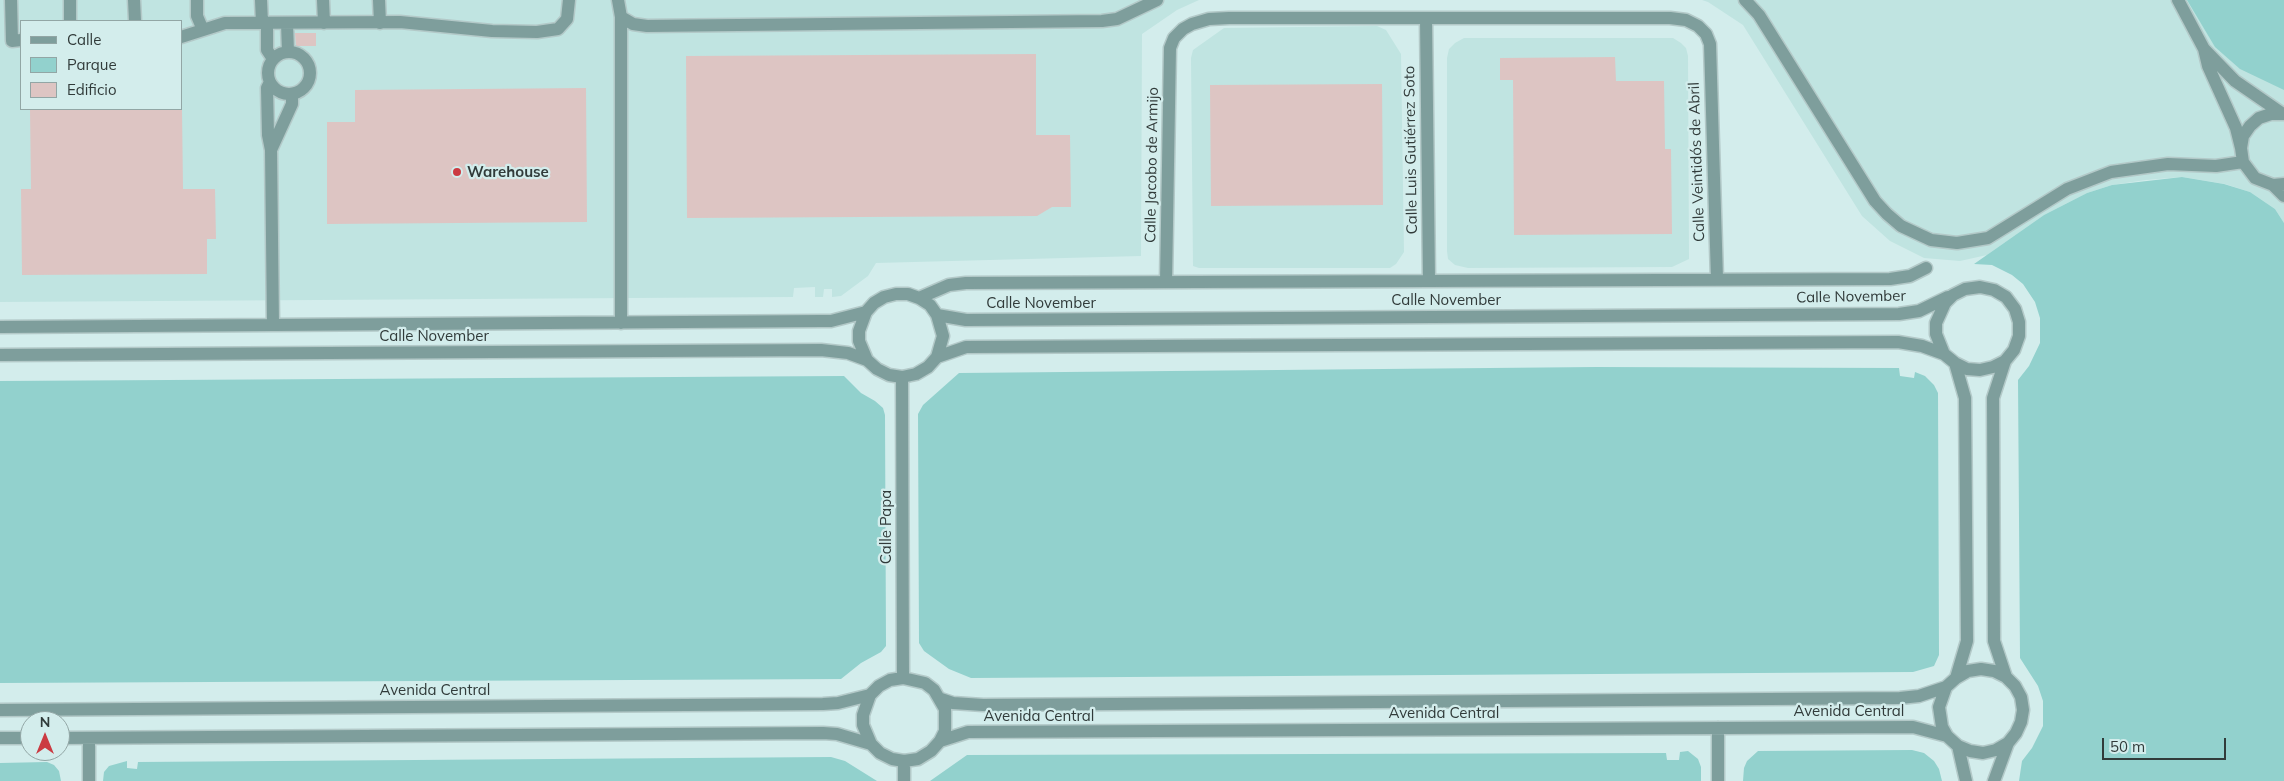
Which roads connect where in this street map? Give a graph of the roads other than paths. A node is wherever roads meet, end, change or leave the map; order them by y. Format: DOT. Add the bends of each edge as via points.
graph roads {
  1 [pos="11,0"];
  2 [pos="70,0"];
  3 [pos="134,0"];
  4 [pos="197,0"];
  5 [pos="262,0"];
  6 [pos="323,0"];
  7 [pos="379,0"];
  8 [pos="570,0"];
  9 [pos="618,0"];
  10 [pos="1156,0"];
  11 [pos="1745,0"];
  12 [pos="2178,0"];
  13 [pos="621,17"];
  14 [pos="1426,19"];
  15 [pos="70,20"];
  16 [pos="135,20"];
  17 [pos="264,23"];
  18 [pos="287,23"];
  19 [pos="324,23"];
  20 [pos="380,23"];
  21 [pos="203,30"];
  22 [pos="182,36"];
  23 [pos="20,40"];
  24 [pos="2204,49"];
  25 [pos="288,52"];
  26 [pos="273,60"];
  27 [pos="270,82"];
  28 [pos="292,94"];
  29 [pos="2284,114"];
  30 [pos="2241,148"];
  31 [pos="271,150"];
  32 [pos="2243,162"];
  33 [pos="2279,184"];
  34 [pos="2284,196"];
  35 [pos="1926,268"];
  36 [pos="1717,279"];
  37 [pos="1429,280"];
  38 [pos="1166,282"];
  39 [pos="1953,295"];
  40 [pos="919,298"];
  41 [pos="866,312"];
  42 [pos="937,315"];
  43 [pos="621,323"];
  44 [pos="273,325"];
  45 [pos="0,327"];
  46 [pos="1944,354"];
  47 [pos="0,355"];
  48 [pos="937,357"];
  49 [pos="867,360"];
  50 [pos="2005,361"];
  51 [pos="1955,363"];
  52 [pos="902,377"];
  53 [pos="2006,677"];
  54 [pos="903,678"];
  55 [pos="1956,678"];
  56 [pos="1946,687"];
  57 [pos="870,695"];
  58 [pos="941,699"];
  59 [pos="0,710"];
  60 [pos="1718,728"];
  61 [pos="1947,736"];
  62 [pos="0,738"];
  63 [pos="20,738"];
  64 [pos="70,738"];
  65 [pos="89,738"];
  66 [pos="940,741"];
  67 [pos="2008,743"];
  68 [pos="871,744"];
  69 [pos="1958,746"];
  70 [pos="904,761"];
  71 [pos="89,781"];
  72 [pos="904,781"];
  73 [pos="1718,781"];
  74 [pos="1966,781"];
  75 [pos="1994,781"];
  1 -- 23 [label="street" via="12,41"];
  2 -- 15 [label="street"];
  3 -- 16 [label="street"];
  4 -- 21 [label="street"];
  5 -- 17 [label="street"];
  6 -- 19 [label="street"];
  7 -- 20 [label="street"];
  8 -- 20 [label="street" via="568,19 558,29 537,32"];
  9 -- 13 [label="street"];
  10 -- 13 [label="street" via="1117,19 1102,22 647,26 633,24"];
  11 -- 32 [label="street" via="1764,22 1875,202 1901,226 1931,240 1958,243 1988,238 2067,189 2111,172 2168,164 2216,166"];
  12 -- 24 [label="street"];
  13 -- 43 [label="street"];
  14 -- 36 [label="street, Calle Veintidós de Abril" via="1670,18 1698,26 1710,44"];
  14 -- 37 [label="street, Calle Luis Gutiérrez Soto"];
  14 -- 38 [label="street, Calle Jacobo de Armijo" via="1209,19 1183,29 1174,38 1170,48"];
  17 -- 18 [label="street"];
  17 -- 21 [label="street" via="225,23"];
  17 -- 26 [label="street" via="267,50"];
  18 -- 19 [label="street"];
  18 -- 25 [label="street"];
  19 -- 20 [label="street"];
  21 -- 22 [label="street"];
  24 -- 29 [label="street" via="2235,81"];
  24 -- 30 [label="street"];
  25 -- 26 [label="street"];
  25 -- 28 [label="street" via="303,57 311,71 306,87"];
  26 -- 27 [label="street" via="269,67"];
  27 -- 28 [label="street" via="283,94"];
  27 -- 31 [label="street" via="267,88"];
  28 -- 31 [label="street" via="292,104"];
  29 -- 30 [label="street" via="2259,118 2243,136"];
  30 -- 32 [label="street"];
  31 -- 44 [label="street"];
  32 -- 33 [label="street" via="2255,178"];
  33 -- 34 [label="street"];
  35 -- 36 [label="street, Calle November" via="1910,276 1890,279"];
  36 -- 37 [label="street, Calle November"];
  37 -- 38 [label="street, Calle November"];
  38 -- 40 [label="street, Calle November" via="949,285"];
  39 -- 42 [label="street, Calle November" via="1920,311 1899,314 966,320"];
  39 -- 46 [label="street" via="1942,308 1936,323 1936,334"];
  39 -- 50 [label="street" via="1980,287 1994,290 2015,309 2019,336"];
  40 -- 41 [label="street" via="908,294 884,297"];
  40 -- 42 [label="street"];
  41 -- 43 [label="street, Calle November" via="831,321"];
  41 -- 49 [label="street" via="859,331"];
  42 -- 48 [label="street" via="943,336"];
  43 -- 44 [label="street, Calle November"];
  44 -- 45 [label="street, Calle November"];
  46 -- 48 [label="street" via="1898,342 966,347"];
  46 -- 51 [label="street"];
  47 -- 49 [label="street, Calle November" via="821,350 848,353"];
  48 -- 52 [label="street" via="916,374"];
  49 -- 52 [label="street" via="889,375"];
  50 -- 51 [label="street" via="1993,368 1980,370 1967,369"];
  50 -- 53 [label="street" via="1993,398 1994,641"];
  51 -- 55 [label="street" via="1965,398 1967,641"];
  52 -- 54 [label="street, Calle Papa"];
  53 -- 55 [label="street" via="1981,669 1968,671"];
  53 -- 67 [label="street" via="2021,697 2023,710 2016,733"];
  54 -- 57 [label="street" via="890,680"];
  54 -- 58 [label="street" via="925,683"];
  55 -- 56 [label="street"];
  56 -- 58 [label="street, Avenida Central" via="1900,698 983,705"];
  56 -- 61 [label="street" via="1939,707"];
  57 -- 59 [label="street, Avenida Central" via="823,704"];
  57 -- 68 [label="street" via="865,705 863,725"];
  58 -- 66 [label="street" via="946,720"];
  60 -- 61 [label="street, Avenida Central" via="1913,727"];
  60 -- 66 [label="street, Avenida Central" via="968,732"];
  60 -- 73 [label="street"];
  61 -- 69 [label="street"];
  62 -- 63 [label="street"];
  64 -- 65 [label="street"];
  65 -- 68 [label="street" via="823,733"];
  65 -- 71 [label="street"];
  66 -- 70 [label="street" via="931,752 918,759"];
  67 -- 69 [label="street" via="1983,753"];
  67 -- 75 [label="street"];
  68 -- 70 [label="street" via="880,753"];
  69 -- 74 [label="street"];
  70 -- 72 [label="street"];
}
